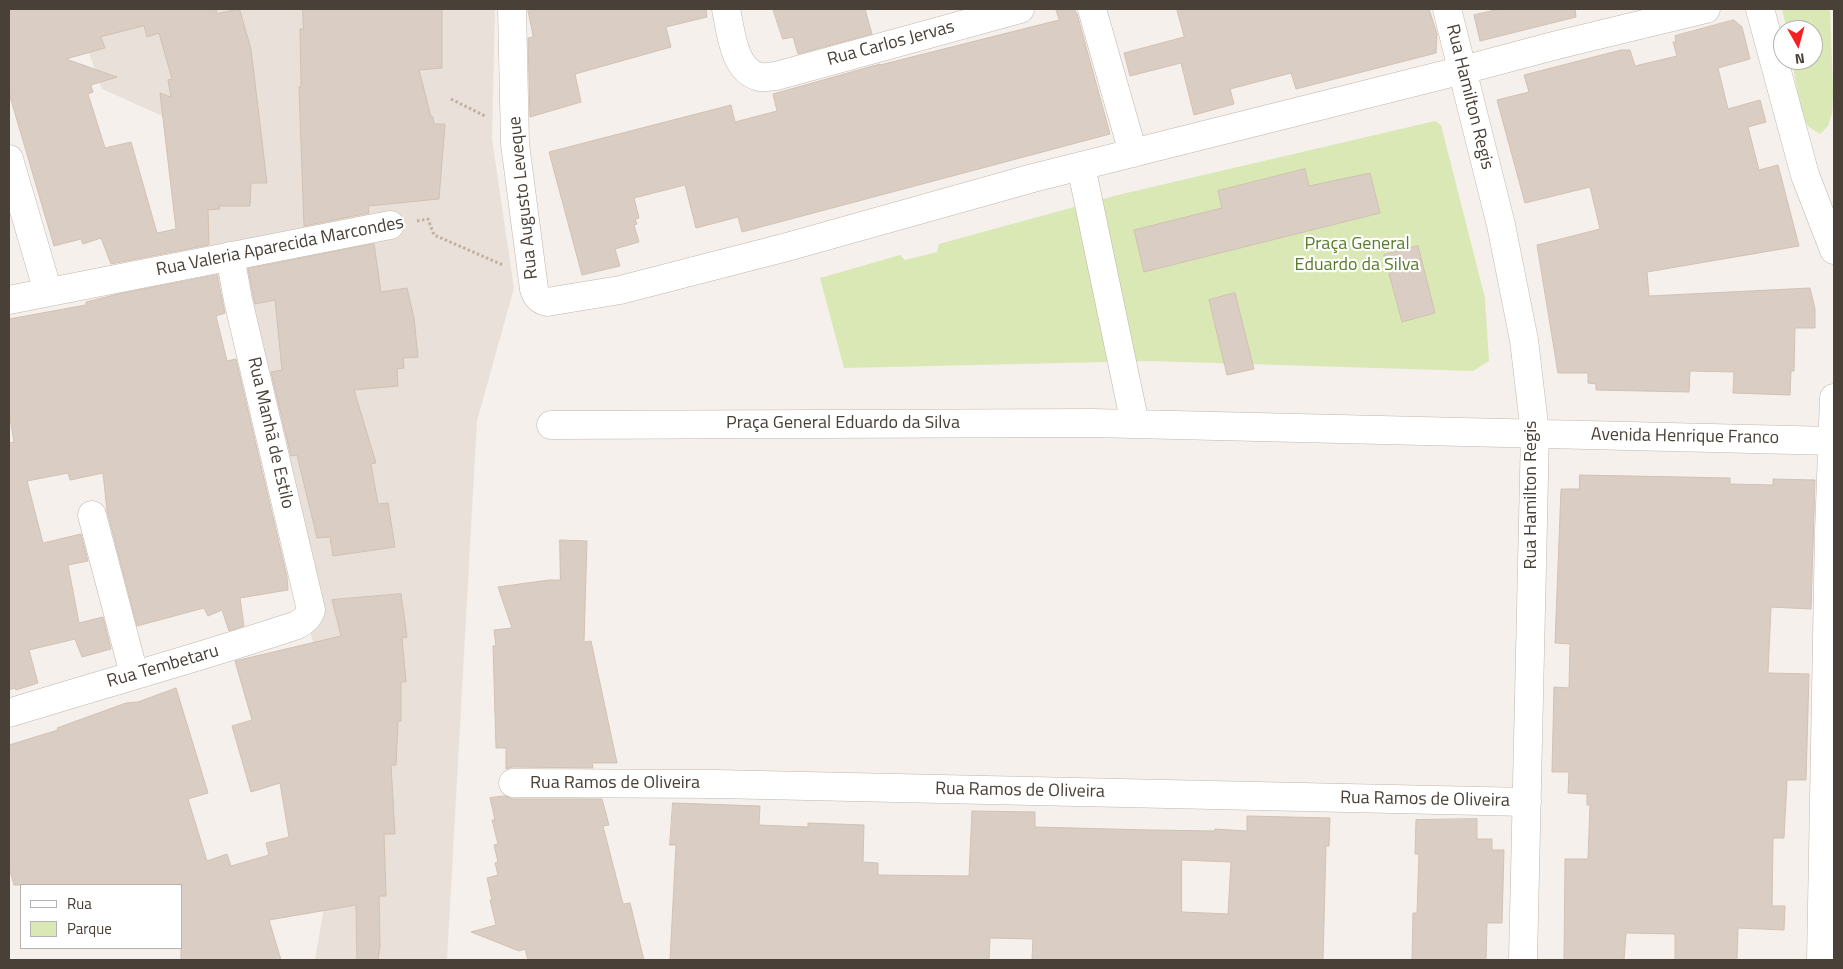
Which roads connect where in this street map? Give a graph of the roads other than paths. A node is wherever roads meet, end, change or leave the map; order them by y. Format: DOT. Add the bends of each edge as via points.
graph roads {
  1 [pos="512,9"];
  2 [pos="726,9"];
  3 [pos="1020,9"];
  4 [pos="1092,9"];
  5 [pos="1447,9"];
  6 [pos="1706,9"];
  7 [pos="1760,9"];
  8 [pos="1463,70"];
  9 [pos="1133,153"];
  10 [pos="9,159"];
  11 [pos="1081,166"];
  12 [pos="390,225"];
  13 [pos="1834,250"];
  14 [pos="230,256"];
  15 [pos="48,292"];
  16 [pos="9,300"];
  17 [pos="1834,398"];
  18 [pos="1135,424"];
  19 [pos="551,425"];
  20 [pos="1535,434"];
  21 [pos="1833,441"];
  22 [pos="92,515"];
  23 [pos="311,610"];
  24 [pos="134,674"];
  25 [pos="9,713"];
  26 [pos="513,783"];
  27 [pos="1527,802"];
  28 [pos="1523,960"];
  29 [pos="1821,960"];
  1 -- 11 [label="street, Rua Augusto Leveque" via="515,131 535,287 541,301 552,302 620,290"];
  2 -- 3 [label="street, Rua Carlos Jervas" via="739,61 753,74 762,77 776,76"];
  4 -- 9 [label="street"];
  5 -- 8 [label="street, Rua Hamilton Regis"];
  6 -- 8 [label="street"];
  7 -- 13 [label="street" via="1805,175"];
  8 -- 9 [label="street"];
  8 -- 20 [label="street, Rua Hamilton Regis" via="1501,225 1522,330"];
  9 -- 11 [label="street"];
  10 -- 15 [label="street"];
  11 -- 18 [label="street"];
  12 -- 14 [label="street, Rua Valeria Aparecida Marcondes"];
  14 -- 15 [label="street, Rua Valeria Aparecida Marcondes"];
  14 -- 23 [label="street, Rua Manhã de Estilo"];
  15 -- 16 [label="street, Rua Valeria Aparecida Marcondes"];
  17 -- 21 [label="street"];
  18 -- 19 [label="street, Praça General Eduardo da Silva"];
  18 -- 20 [label="street, Praça General Eduardo da Silva"];
  20 -- 21 [label="street, Avenida Henrique Franco"];
  20 -- 27 [label="street, Rua Hamilton Regis"];
  21 -- 29 [label="street"];
  22 -- 24 [label="street"];
  23 -- 24 [label="street, Rua Tembetaru" via="308,618 297,625 223,650"];
  24 -- 25 [label="street, Rua Tembetaru"];
  26 -- 27 [label="street, Rua Ramos de Oliveira" via="716,784"];
  27 -- 28 [label="street, Rua Hamilton Regis"];
}
